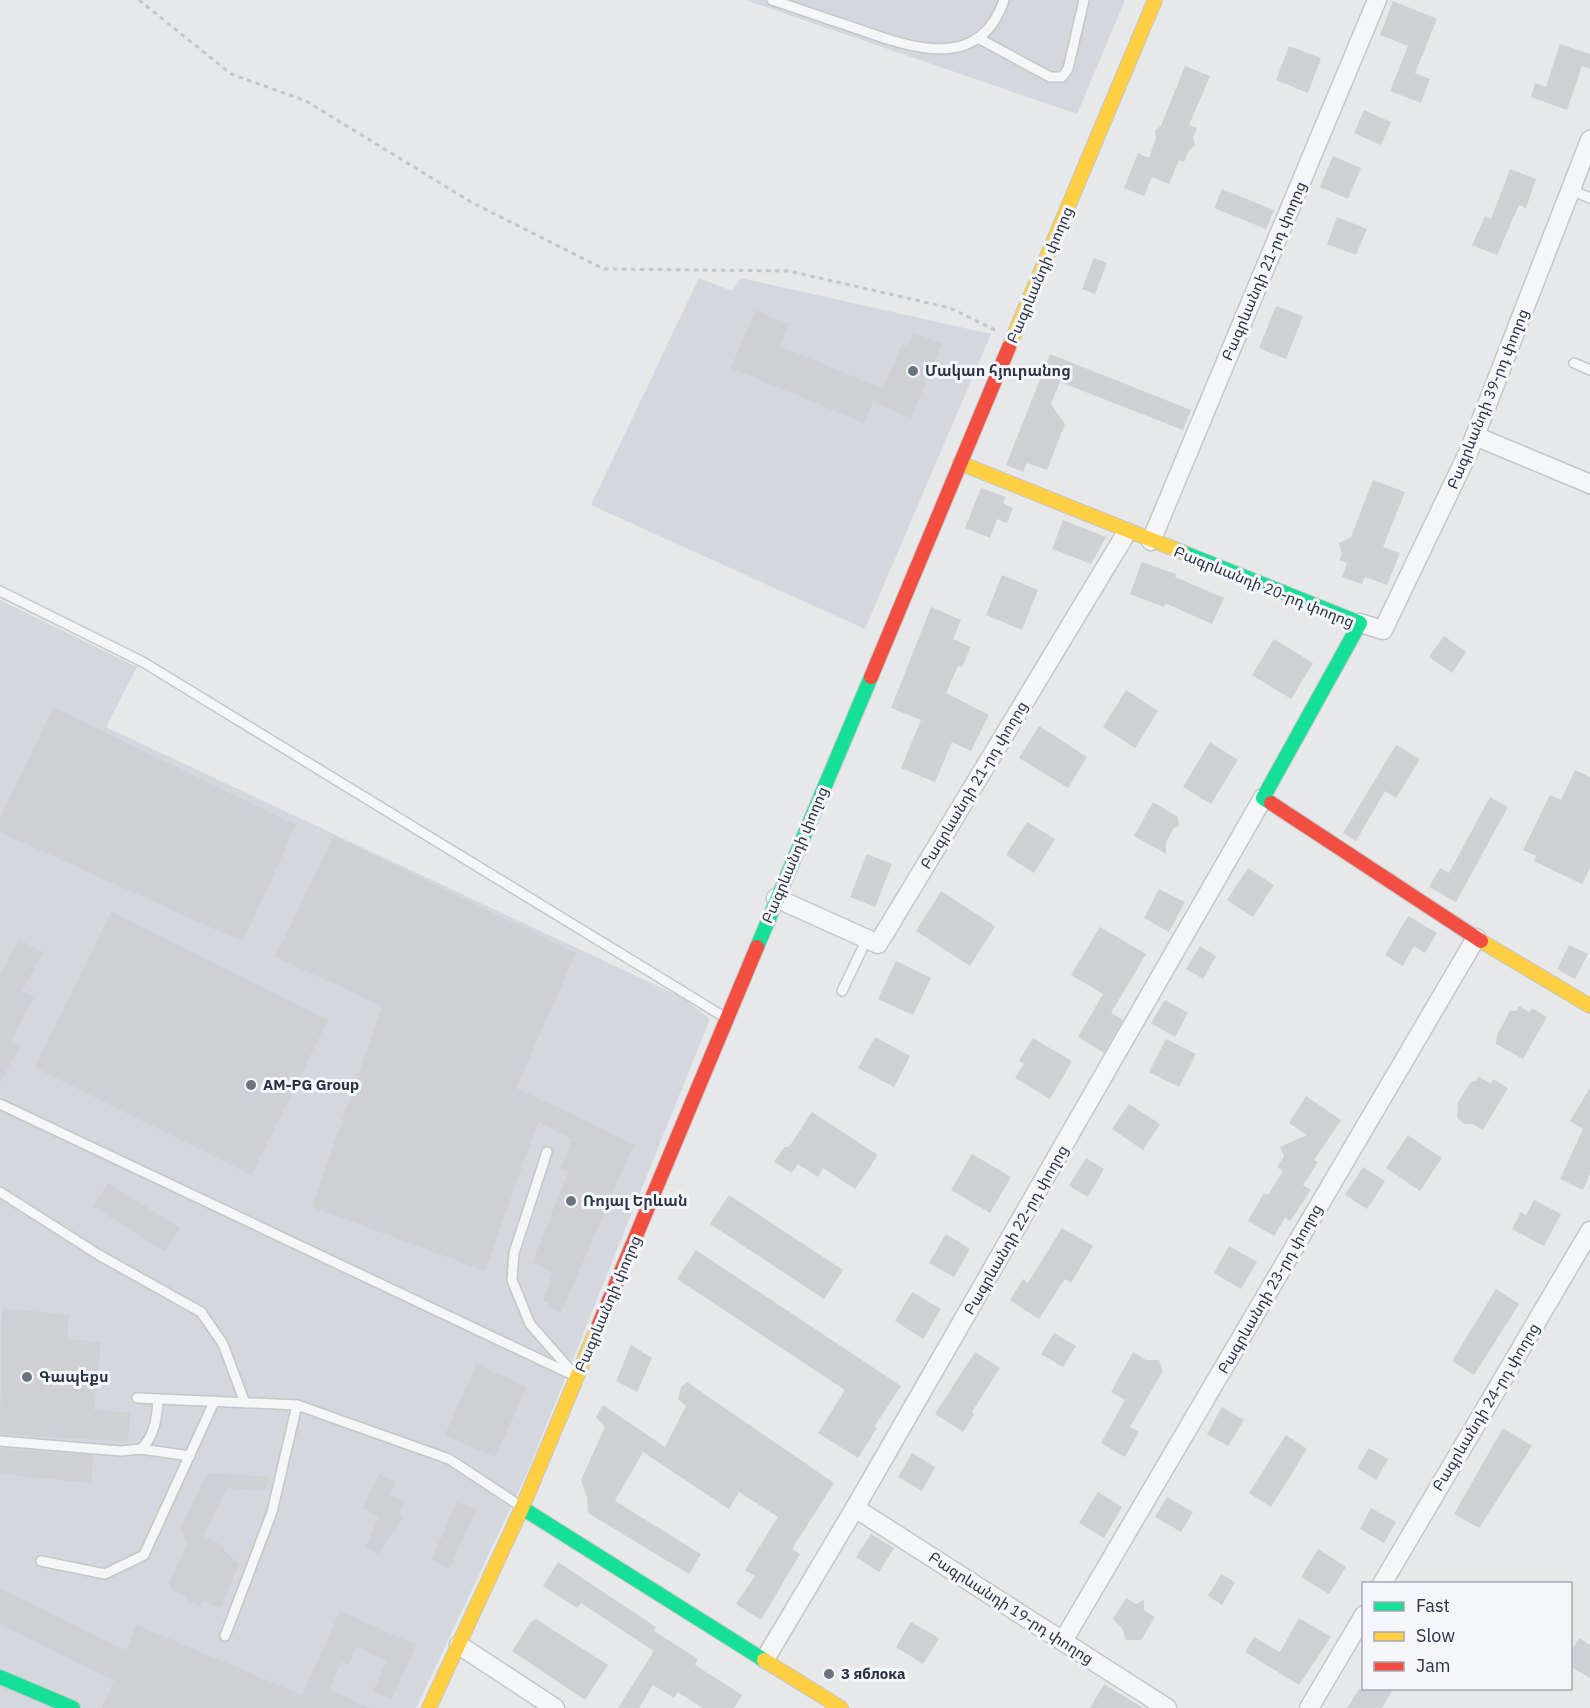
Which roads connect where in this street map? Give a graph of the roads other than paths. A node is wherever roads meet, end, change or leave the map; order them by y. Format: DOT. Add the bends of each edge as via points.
graph roads {
  1 [pos="772,0"];
  2 [pos="1004,0"];
  3 [pos="1084,0"];
  4 [pos="1155,0"];
  5 [pos="1377,0"];
  6 [pos="978,38"];
  7 [pos="1590,140"];
  8 [pos="1571,190"];
  9 [pos="1590,198"];
  10 [pos="1574,363"];
  11 [pos="1590,369"];
  12 [pos="1475,436"];
  13 [pos="960,463"];
  14 [pos="1590,484"];
  15 [pos="1127,532"];
  16 [pos="1150,541"];
  17 [pos="0,591"];
  18 [pos="1360,624"];
  19 [pos="1263,798"];
  20 [pos="776,898"];
  21 [pos="1476,938"];
  22 [pos="867,939"];
  23 [pos="842,991"];
  24 [pos="1590,1006"];
  25 [pos="726,1018"];
  26 [pos="0,1104"];
  27 [pos="547,1152"];
  28 [pos="0,1192"];
  29 [pos="1590,1231"];
  30 [pos="577,1377"];
  31 [pos="137,1398"];
  32 [pos="158,1399"];
  33 [pos="214,1401"];
  34 [pos="245,1403"];
  35 [pos="297,1406"];
  36 [pos="0,1441"];
  37 [pos="141,1449"];
  38 [pos="190,1455"];
  39 [pos="522,1508"];
  40 [pos="855,1508"];
  41 [pos="41,1561"];
  42 [pos="1383,1582"];
  43 [pos="1362,1618"];
  44 [pos="225,1636"];
  45 [pos="1063,1641"];
  46 [pos="459,1645"];
  47 [pos="765,1659"];
  48 [pos="0,1677"];
  49 [pos="73,1708"];
  50 [pos="429,1708"];
  51 [pos="555,1708"];
  52 [pos="841,1708"];
  53 [pos="1167,1708"];
  54 [pos="1309,1708"];
  1 -- 6 [label="lane" via="901,44 936,51 957,48"];
  2 -- 6 [label="lane" via="998,20"];
  3 -- 6 [label="lane" via="1068,69 1062,77 1050,77"];
  4 -- 13 [label="main road, Բագրևանդի փողոց"];
  5 -- 16 [label="street, Բագրևանդի 21-րդ փողոց"];
  7 -- 8 [label="street, Բագրևանդի 39-րդ փողոց"];
  8 -- 9 [label="lane"];
  8 -- 12 [label="street, Բագրևանդի 39-րդ փողոց"];
  10 -- 11 [label="lane"];
  12 -- 14 [label="street"];
  12 -- 18 [label="street, Բագրևանդի 39-րդ փողոց" via="1383,630"];
  13 -- 15 [label="main road, Բագրևանդի 20-րդ փողոց"];
  13 -- 20 [label="main road, Բագրևանդի փողոց"];
  15 -- 16 [label="main road, Բագրևանդի 20-րդ փողոց"];
  15 -- 22 [label="street, Բագրևանդի 21-րդ փողոց" via="878,944"];
  16 -- 18 [label="main road, Բագրևանդի 20-րդ փողոց"];
  17 -- 25 [label="lane" via="143,662"];
  18 -- 19 [label="main road, Բագրևանդի 20-րդ փողոց"];
  19 -- 21 [label="main road"];
  19 -- 40 [label="street, Բագրևանդի 22-րդ փողոց"];
  20 -- 22 [label="street"];
  20 -- 25 [label="main road, Բագրևանդի փողոց"];
  21 -- 24 [label="main road"];
  21 -- 45 [label="street, Բագրևանդի 23-րդ փողոց"];
  22 -- 23 [label="lane"];
  25 -- 30 [label="main road, Բագրևանդի փողոց"];
  26 -- 30 [label="lane"];
  27 -- 30 [label="lane" via="514,1253 512,1280 530,1324"];
  28 -- 34 [label="lane" via="99,1255 201,1312 223,1344"];
  29 -- 42 [label="street, Բագրևանդի 24-րդ փողոց"];
  30 -- 39 [label="main road, Բագրևանդի փողոց"];
  31 -- 32 [label="lane"];
  32 -- 33 [label="lane"];
  32 -- 37 [label="lane" via="157,1420"];
  33 -- 34 [label="lane"];
  33 -- 38 [label="lane"];
  34 -- 35 [label="lane"];
  35 -- 39 [label="lane" via="449,1459"];
  35 -- 44 [label="lane" via="272,1512"];
  36 -- 37 [label="lane" via="121,1451"];
  37 -- 38 [label="lane"];
  38 -- 41 [label="lane" via="144,1555 105,1574"];
  39 -- 46 [label="main road, Բագրևանդի փողոց"];
  39 -- 47 [label="main road"];
  40 -- 45 [label="street, Բագրևանդի 19-րդ փողոց"];
  40 -- 47 [label="street, Բագրևանդի 22-րդ փողոց"];
  43 -- 54 [label="street"];
  45 -- 53 [label="street, Բագրևանդի 19-րդ փողոց"];
  46 -- 50 [label="main road, Բագրևանդի փողոց"];
  46 -- 51 [label="street"];
  47 -- 52 [label="main road"];
  48 -- 49 [label="main road"];
}
